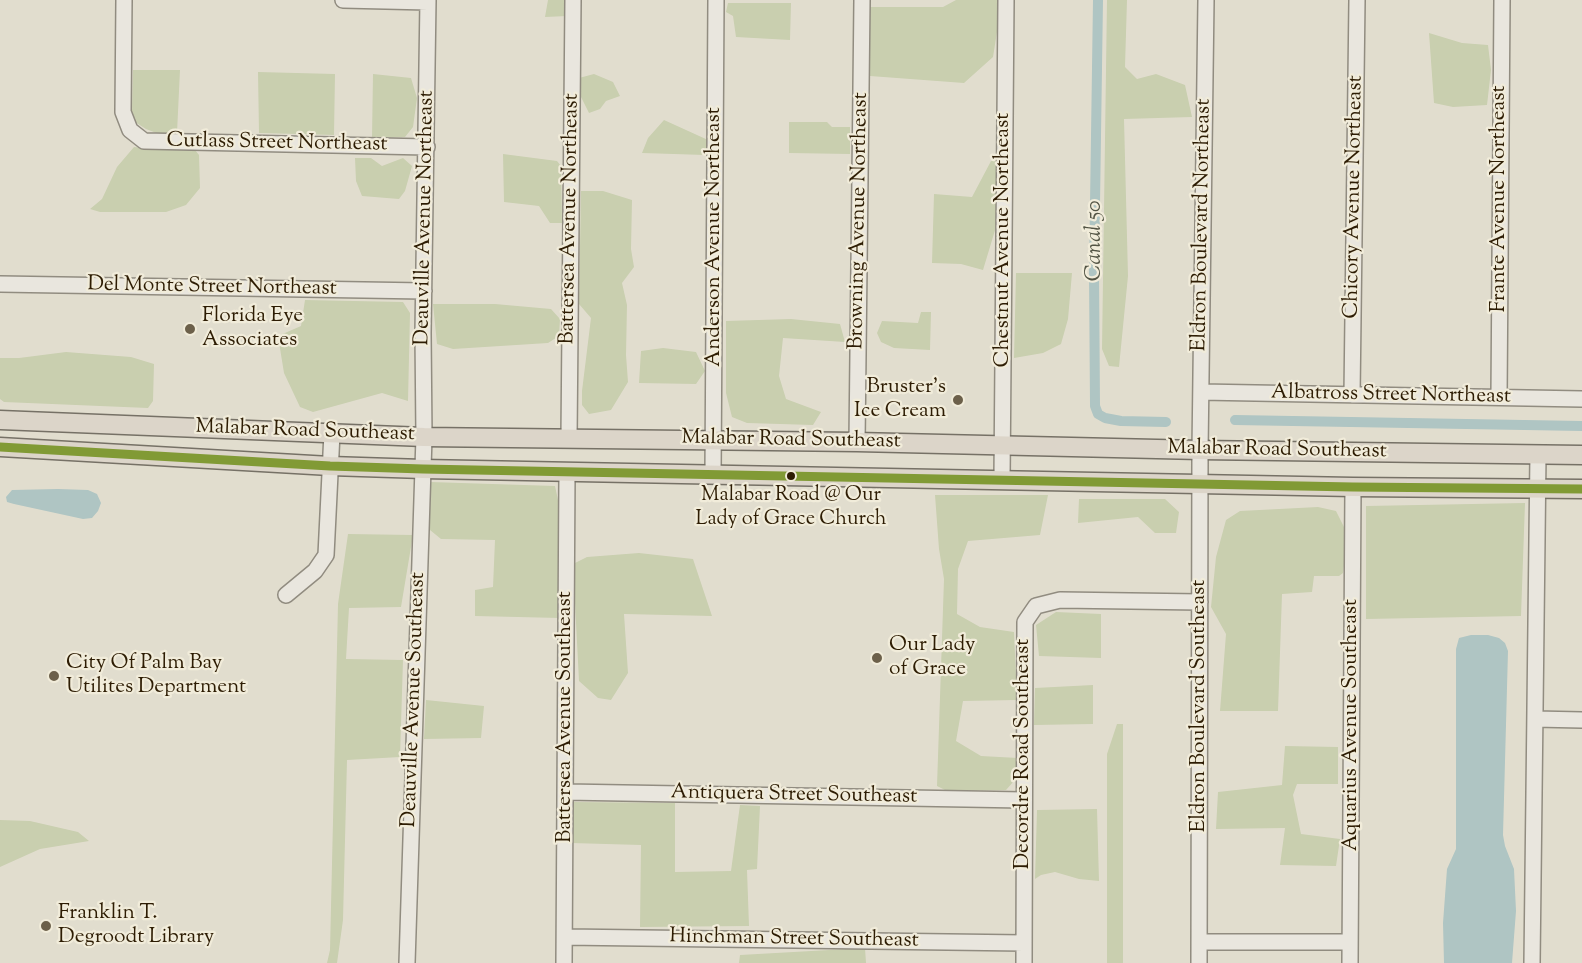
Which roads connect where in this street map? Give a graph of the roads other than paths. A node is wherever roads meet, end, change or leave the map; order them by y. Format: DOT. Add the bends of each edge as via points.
graph roads {
  1 [pos="124,0"];
  2 [pos="343,0"];
  3 [pos="573,0"];
  4 [pos="717,0"];
  5 [pos="862,0"];
  6 [pos="1006,0"];
  7 [pos="1206,0"];
  8 [pos="1357,0"];
  9 [pos="1502,0"];
  10 [pos="428,1"];
  11 [pos="427,147"];
  12 [pos="0,284"];
  13 [pos="424,291"];
  14 [pos="1201,392"];
  15 [pos="1352,395"];
  16 [pos="1499,397"];
  17 [pos="1582,399"];
  18 [pos="0,420"];
  19 [pos="332,433"];
  20 [pos="424,436"];
  21 [pos="568,438"];
  22 [pos="715,441"];
  23 [pos="857,442"];
  24 [pos="1002,444"];
  25 [pos="0,447"];
  26 [pos="1200,450"];
  27 [pos="1538,454"];
  28 [pos="1582,455"];
  29 [pos="330,466"];
  30 [pos="423,469"];
  31 [pos="567,472"];
  32 [pos="713,474"];
  33 [pos="1002,479"];
  34 [pos="1200,483"];
  35 [pos="1353,487"];
  36 [pos="1537,489"];
  37 [pos="1582,489"];
  38 [pos="286,596"];
  39 [pos="1200,602"];
  40 [pos="1535,719"];
  41 [pos="1582,720"];
  42 [pos="566,792"];
  43 [pos="1023,800"];
  44 [pos="565,937"];
  45 [pos="1199,942"];
  46 [pos="1350,942"];
  47 [pos="1024,943"];
  48 [pos="407,963"];
  49 [pos="564,963"];
  50 [pos="1024,963"];
  51 [pos="1199,963"];
  52 [pos="1350,963"];
  53 [pos="1532,963"];
  1 -- 11 [label="street, Cutlass Street Northeast" via="123,112 130,130 144,141"];
  2 -- 10 [label="street"];
  3 -- 21 [label="street, Battersea Avenue Northeast"];
  4 -- 22 [label="street, Anderson Avenue Northeast"];
  5 -- 23 [label="street, Browning Avenue Northeast"];
  6 -- 24 [label="street, Chestnut Avenue Northeast"];
  7 -- 14 [label="street, Eldron Boulevard Northeast"];
  8 -- 15 [label="street, Chicory Avenue Northeast"];
  9 -- 16 [label="street, Frante Avenue Northeast"];
  10 -- 11 [label="street, Deauville Avenue Northeast"];
  11 -- 13 [label="street, Deauville Avenue Northeast"];
  12 -- 13 [label="street, Del Monte Street Northeast"];
  13 -- 20 [label="street, Deauville Avenue Northeast"];
  14 -- 15 [label="street, Albatross Street Northeast"];
  14 -- 26 [label="street, Eldron Boulevard Northeast"];
  15 -- 16 [label="street, Albatross Street Northeast"];
  16 -- 17 [label="street, Albatross Street Northeast"];
  18 -- 19 [label="main road, Malabar Road Southeast"];
  19 -- 20 [label="main road, Malabar Road Southeast"];
  19 -- 29 [label="street"];
  20 -- 21 [label="main road, Malabar Road Southeast"];
  20 -- 30 [label="street, Deauville Avenue Southeast"];
  21 -- 22 [label="main road, Malabar Road Southeast"];
  22 -- 23 [label="main road, Malabar Road Southeast"];
  22 -- 32 [label="street, Anderson Avenue Northeast"];
  23 -- 24 [label="main road, Malabar Road Southeast"];
  24 -- 26 [label="main road, Malabar Road Southeast"];
  24 -- 33 [label="street, Chestnut Avenue Northeast"];
  25 -- 29 [label="main road, Malabar Road Southeast"];
  26 -- 27 [label="main road, Malabar Road Southeast"];
  26 -- 34 [label="street, Eldron Boulevard Southeast"];
  27 -- 28 [label="main road, Malabar Road Southeast"];
  27 -- 36 [label="street"];
  29 -- 30 [label="main road, Malabar Road Southeast"];
  29 -- 38 [label="street" via="326,555 315,571"];
  30 -- 31 [label="main road, Malabar Road Southeast"];
  30 -- 48 [label="street, Deauville Avenue Southeast"];
  31 -- 32 [label="main road, Malabar Road Southeast"];
  31 -- 42 [label="street, Battersea Avenue Southeast"];
  32 -- 33 [label="main road, Malabar Road Southeast"];
  33 -- 34 [label="main road, Malabar Road Southeast"];
  34 -- 35 [label="main road, Malabar Road Southeast"];
  34 -- 39 [label="street, Eldron Boulevard Southeast"];
  35 -- 36 [label="main road, Malabar Road Southeast"];
  35 -- 46 [label="street, Aquarius Avenue Southeast"];
  36 -- 37 [label="main road, Malabar Road Southeast"];
  36 -- 40 [label="street"];
  39 -- 43 [label="street, Decordre Road Southeast" via="1060,600 1036,606 1025,622"];
  39 -- 45 [label="street, Eldron Boulevard Southeast"];
  40 -- 41 [label="street"];
  40 -- 53 [label="street"];
  42 -- 43 [label="street, Antiquera Street Southeast"];
  42 -- 44 [label="street, Battersea Avenue Southeast"];
  43 -- 47 [label="street, Decordre Road Southeast"];
  44 -- 47 [label="street, Hinchman Street Southeast"];
  44 -- 49 [label="street, Battersea Avenue Southeast"];
  45 -- 46 [label="street"];
  45 -- 51 [label="street, Eldron Boulevard Southeast"];
  46 -- 52 [label="street, Aquarius Avenue Southeast"];
  47 -- 50 [label="street, Decordre Road Southeast"];
}
